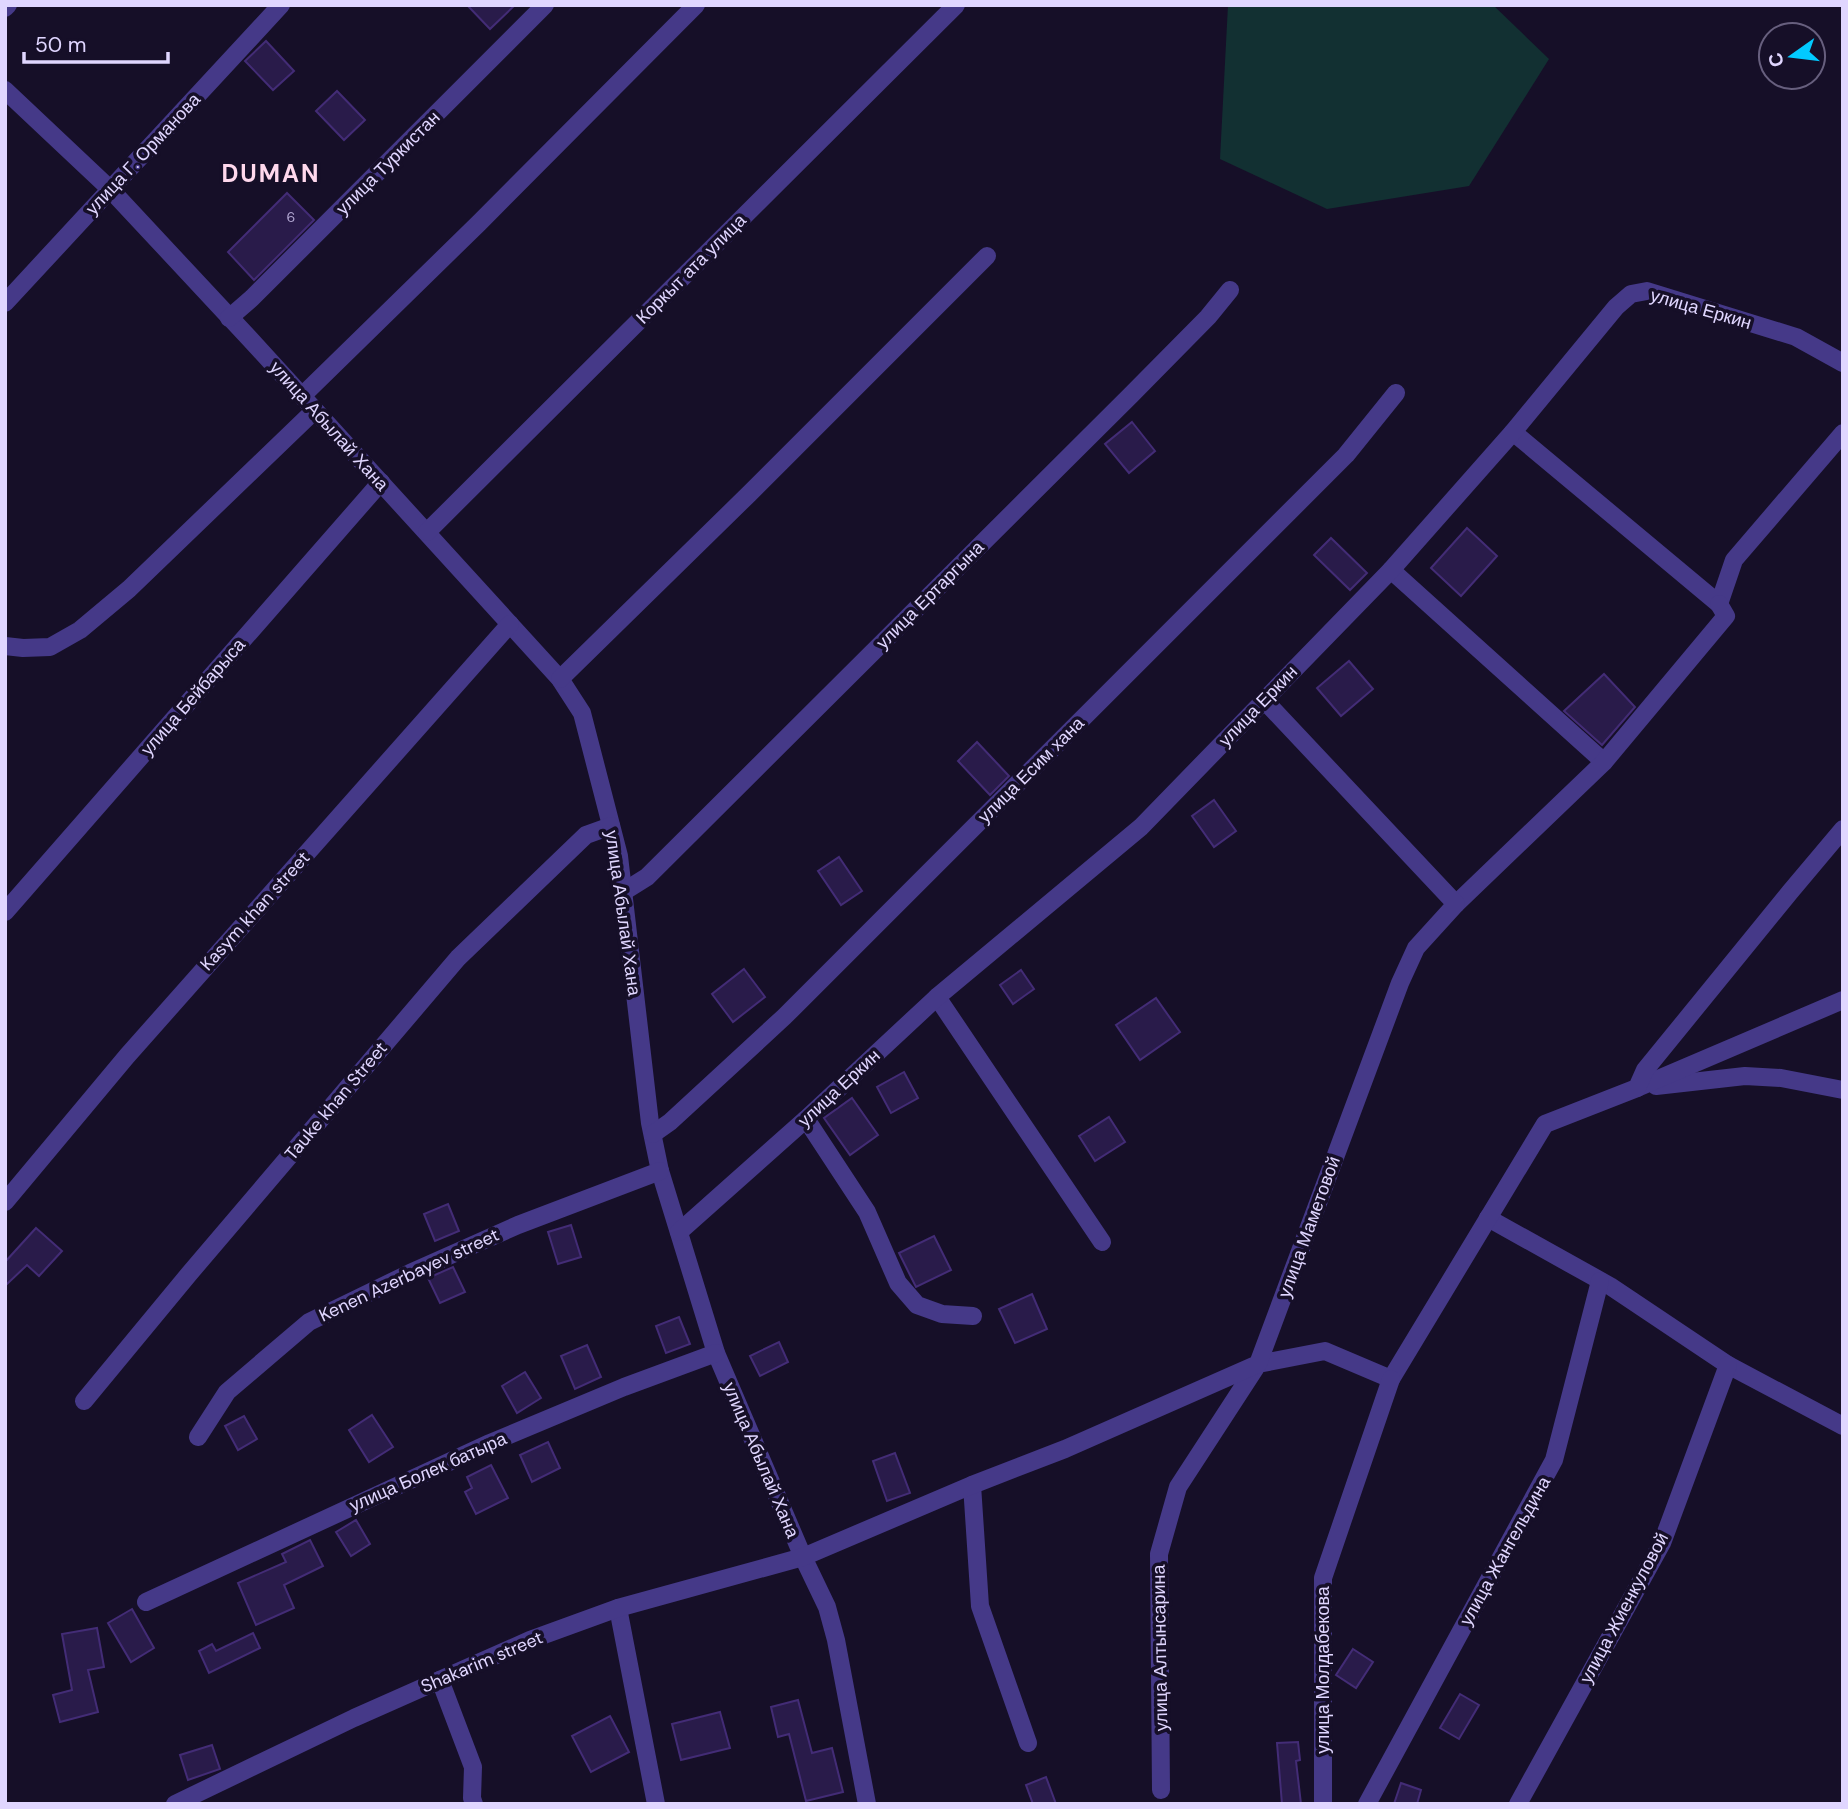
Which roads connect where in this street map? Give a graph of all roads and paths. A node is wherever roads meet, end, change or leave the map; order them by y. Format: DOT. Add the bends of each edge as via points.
graph roads {
  1 [pos="281,5"];
  2 [pos="545,5"];
  3 [pos="696,5"];
  4 [pos="956,5"];
  5 [pos="5,90"];
  6 [pos="110,189"];
  7 [pos="987,256"];
  8 [pos="1230,290"];
  9 [pos="5,303"];
  10 [pos="229,318"];
  11 [pos="1843,363"];
  12 [pos="1396,393"];
  13 [pos="302,396"];
  14 [pos="315,410"];
  15 [pos="1513,432"];
  16 [pos="1843,433"];
  17 [pos="381,482"];
  18 [pos="427,532"];
  19 [pos="1391,570"];
  20 [pos="1719,604"];
  21 [pos="510,624"];
  22 [pos="5,646"];
  23 [pos="560,679"];
  24 [pos="1264,700"];
  25 [pos="1604,762"];
  26 [pos="611,826"];
  27 [pos="1843,830"];
  28 [pos="623,892"];
  29 [pos="1456,904"];
  30 [pos="5,912"];
  31 [pos="937,997"];
  32 [pos="1843,1000"];
  33 [pos="1637,1088"];
  34 [pos="1843,1090"];
  35 [pos="806,1119"];
  36 [pos="653,1134"];
  37 [pos="660,1171"];
  38 [pos="5,1202"];
  39 [pos="1488,1218"];
  40 [pos="679,1232"];
  41 [pos="1102,1242"];
  42 [pos="1600,1281"];
  43 [pos="973,1316"];
  44 [pos="716,1353"];
  45 [pos="1258,1364"];
  46 [pos="1728,1364"];
  47 [pos="1391,1379"];
  48 [pos="84,1401"];
  49 [pos="1843,1426"];
  50 [pos="198,1437"];
  51 [pos="972,1485"];
  52 [pos="803,1557"];
  53 [pos="146,1602"];
  54 [pos="618,1608"];
  55 [pos="440,1680"];
  56 [pos="1028,1743"];
  57 [pos="1161,1790"];
  58 [pos="176,1804"];
  59 [pos="474,1804"];
  60 [pos="656,1804"];
  61 [pos="867,1804"];
  62 [pos="1323,1804"];
  63 [pos="1367,1804"];
  64 [pos="1518,1804"];
  1 -- 6 [label="street, улица Г. Орманова"];
  2 -- 10 [label="street, улица Туркистан"];
  3 -- 13 [label="street"];
  4 -- 18 [label="street, Коркыт ата улица"];
  5 -- 6 [label="street, улица Абылай Хана"];
  6 -- 9 [label="street, улица Г. Орманова"];
  6 -- 10 [label="street, улица Абылай Хана"];
  7 -- 23 [label="street"];
  8 -- 28 [label="street, улица Ертаргына" via="801,725 647,877"];
  10 -- 13 [label="street, улица Абылай Хана"];
  11 -- 15 [label="street, улица Еркин" via="1796,337 1647,290 1631,294 1616,307"];
  12 -- 36 [label="street, улица Есим хана" via="1346,456 939,863 784,1017"];
  13 -- 14 [label="street, улица Абылай Хана"];
  14 -- 17 [label="street, улица Абылай Хана"];
  14 -- 22 [label="street" via="129,589 80,630 50,648"];
  15 -- 19 [label="street, улица Еркин"];
  15 -- 20 [label="street"];
  16 -- 20 [label="street" via="1734,560"];
  17 -- 18 [label="street, улица Абылай Хана"];
  17 -- 30 [label="street, улица Бейбарыса"];
  18 -- 21 [label="street, улица Абылай Хана"];
  19 -- 24 [label="street, улица Еркин"];
  19 -- 25 [label="street"];
  20 -- 25 [label="street, улица Маметовой" via="1726,616"];
  21 -- 23 [label="street, улица Абылай Хана"];
  21 -- 38 [label="street, Kasym khan street" via="127,1056"];
  23 -- 26 [label="street, улица Абылай Хана" via="582,713"];
  24 -- 29 [label="street"];
  24 -- 31 [label="street, улица Еркин" via="1140,827"];
  25 -- 29 [label="street, улица Маметовой"];
  26 -- 28 [label="street, улица Абылай Хана"];
  26 -- 48 [label="street, Tauke khan Street" via="586,835 458,958"];
  27 -- 33 [label="street" via="1646,1070"];
  28 -- 36 [label="street, улица Абылай Хана"];
  29 -- 45 [label="street, улица Маметовой" via="1416,948 1400,983"];
  31 -- 35 [label="street, улица Еркин"];
  31 -- 41 [label="street"];
  32 -- 33 [label="street"];
  33 -- 34 [label="street" via="1745,1076"];
  33 -- 39 [label="street, улица Молдабекова" via="1545,1124"];
  35 -- 40 [label="street, улица Еркин"];
  35 -- 43 [label="street" via="867,1212 898,1283 917,1305 942,1314"];
  36 -- 37 [label="street, улица Абылай Хана"];
  37 -- 40 [label="street, улица Абылай Хана"];
  37 -- 50 [label="street, Kenen Azerbayev street" via="518,1226 309,1322 226,1392"];
  39 -- 42 [label="street"];
  39 -- 47 [label="street, улица Молдабекова"];
  40 -- 44 [label="street, улица Абылай Хана"];
  42 -- 46 [label="street"];
  42 -- 63 [label="street, улица Жангельдина" via="1554,1460"];
  44 -- 52 [label="street, улица Абылай Хана"];
  44 -- 53 [label="street, улица Болек батыра" via="490,1443"];
  45 -- 47 [label="street" via="1325,1352"];
  45 -- 51 [label="street" via="1065,1450"];
  45 -- 57 [label="street, улица Алтынсарина" via="1178,1487 1159,1555"];
  46 -- 49 [label="street"];
  46 -- 64 [label="street, улица Жиенкуловой" via="1662,1542"];
  47 -- 62 [label="street, улица Молдабекова" via="1323,1578"];
  51 -- 52 [label="street"];
  51 -- 56 [label="street" via="980,1606"];
  52 -- 54 [label="street, Shakarim street"];
  52 -- 61 [label="street, улица Абылай Хана" via="832,1625"];
  54 -- 55 [label="street, Shakarim street"];
  54 -- 60 [label="street"];
  55 -- 58 [label="street, Shakarim street"];
  55 -- 59 [label="street" via="473,1767"];
}
